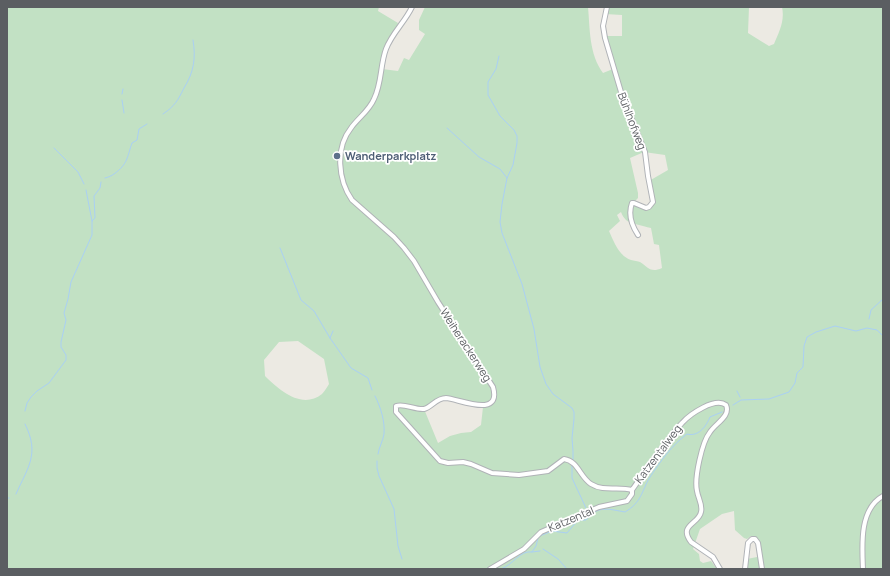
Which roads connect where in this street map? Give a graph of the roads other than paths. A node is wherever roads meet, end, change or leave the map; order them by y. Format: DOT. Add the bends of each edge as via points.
graph roads {
  1 [pos="412,7"];
  2 [pos="607,7"];
  3 [pos="638,235"];
  4 [pos="632,490"];
  5 [pos="883,496"];
  6 [pos="490,569"];
  7 [pos="720,569"];
  8 [pos="745,569"];
  9 [pos="762,569"];
  10 [pos="863,569"];
  1 -- 4 [label="street, Weiherackerweg" via="386,49 374,100 347,134 340,161 342,179 352,200 394,236 414,261 495,394 488,404 470,404 443,398 424,408 399,405 396,406 396,412 440,461 463,462 492,473 519,475 548,470 564,459 573,463 585,479 598,488"];
  2 -- 3 [label="street, Bühlhofweg" via="603,26 604,38 621,92 645,152 653,202 646,208 632,203 630,208 633,226"];
  4 -- 6 [label="street, Katzental" via="627,500 599,506 541,532 524,549"];
  4 -- 7 [label="street, Katzentalweg" via="683,421 710,404 719,402 726,405 727,413 710,431 705,441 696,481 701,515 691,523 686,532 690,542 712,557"];
  5 -- 10 [label="street" via="874,504 865,523 862,538"];
  8 -- 9 [label="street" via="748,543 752,539 758,543"];
}
